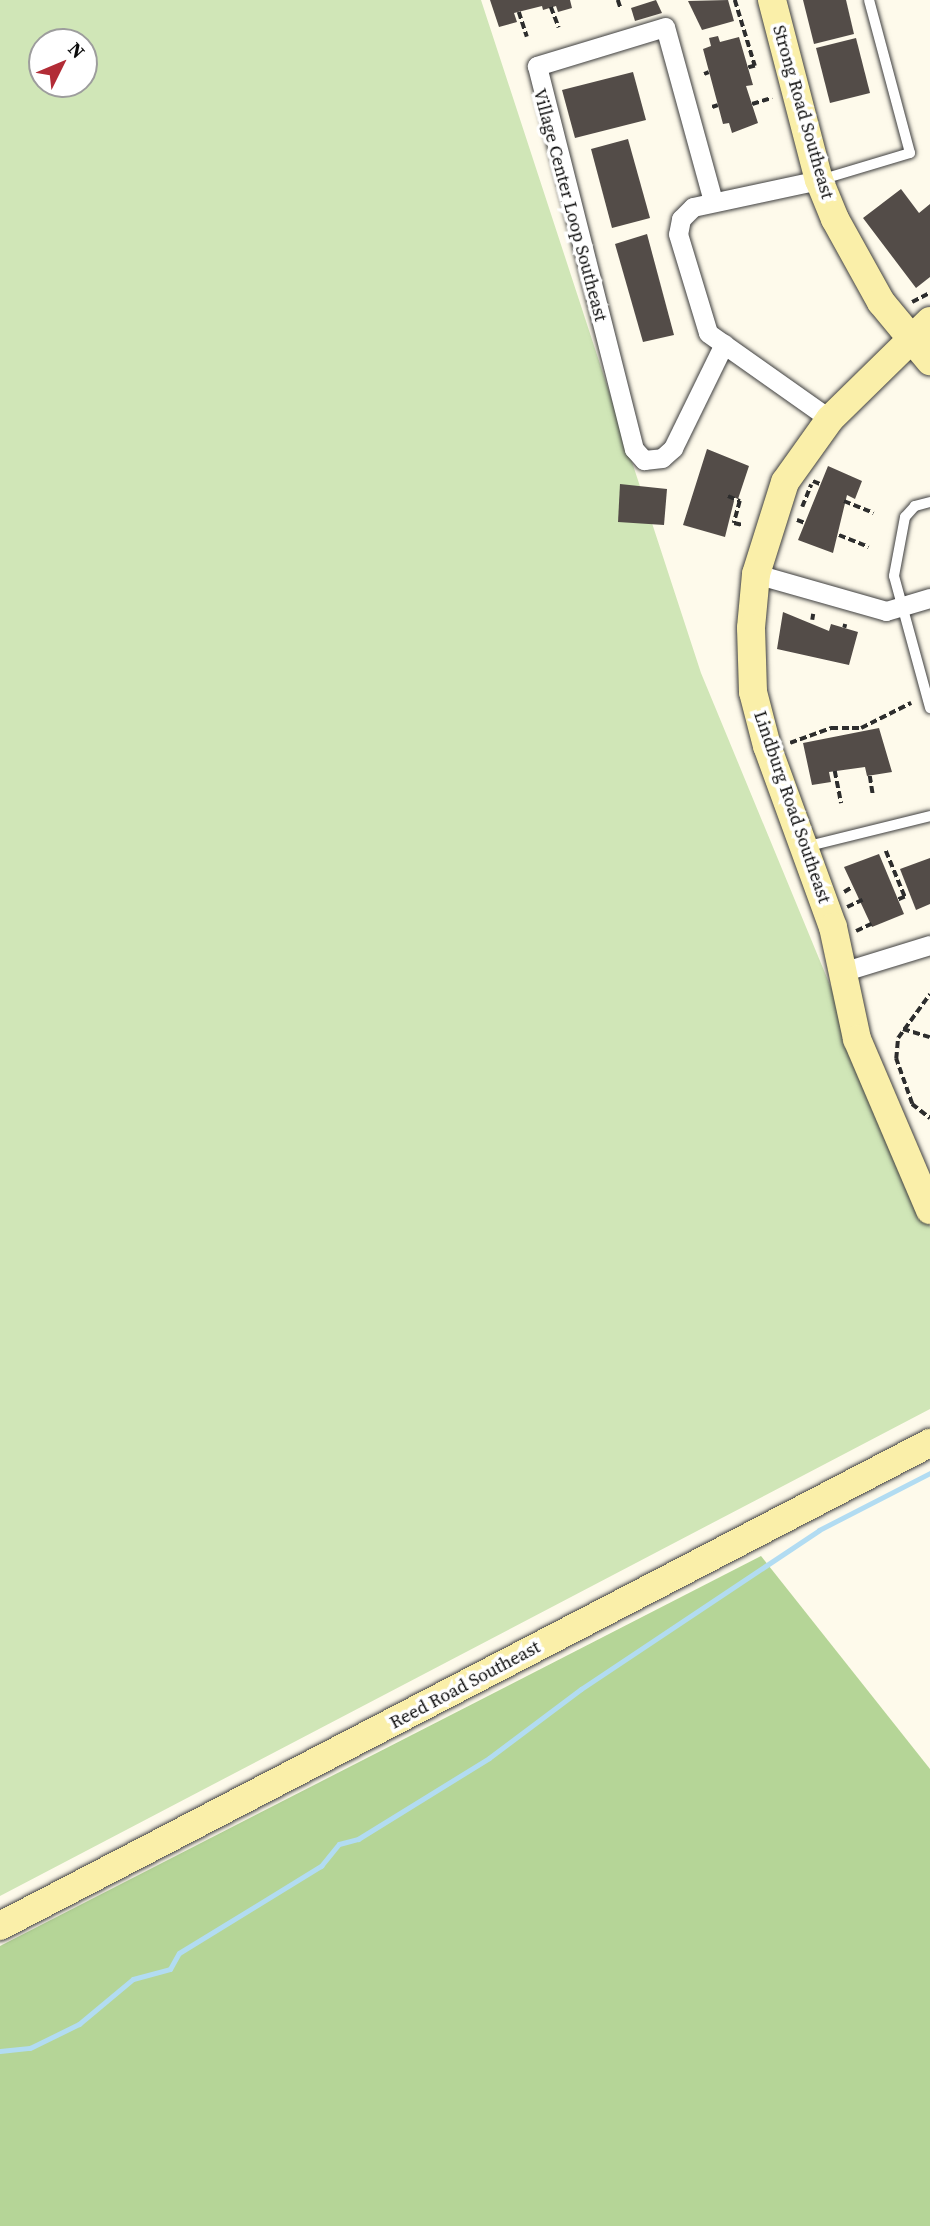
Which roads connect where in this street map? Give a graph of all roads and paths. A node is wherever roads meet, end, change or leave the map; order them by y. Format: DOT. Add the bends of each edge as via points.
graph roads {
  1 [pos="618,0"];
  2 [pos="735,0"];
  3 [pos="772,0"];
  4 [pos="869,0"];
  5 [pos="737,6"];
  6 [pos="551,8"];
  7 [pos="621,9"];
  8 [pos="731,9"];
  9 [pos="519,12"];
  10 [pos="559,28"];
  11 [pos="756,33"];
  12 [pos="747,36"];
  13 [pos="527,37"];
  14 [pos="748,68"];
  15 [pos="772,98"];
  16 [pos="752,104"];
  17 [pos="819,180"];
  18 [pos="713,201"];
  19 [pos="930,293"];
  20 [pos="905,299"];
  21 [pos="930,321"];
  22 [pos="909,340"];
  23 [pos="724,344"];
  24 [pos="930,361"];
  25 [pos="830,419"];
  26 [pos="820,471"];
  27 [pos="813,481"];
  28 [pos="820,484"];
  29 [pos="728,496"];
  30 [pos="844,501"];
  31 [pos="930,502"];
  32 [pos="874,513"];
  33 [pos="797,520"];
  34 [pos="805,523"];
  35 [pos="743,525"];
  36 [pos="793,531"];
  37 [pos="839,535"];
  38 [pos="869,547"];
  39 [pos="756,574"];
  40 [pos="930,598"];
  41 [pos="905,608"];
  42 [pos="813,614"];
  43 [pos="812,620"];
  44 [pos="911,704"];
  45 [pos="930,708"];
  46 [pos="786,732"];
  47 [pos="789,743"];
  48 [pos="794,754"];
  49 [pos="835,771"];
  50 [pos="870,776"];
  51 [pos="873,795"];
  52 [pos="841,803"];
  53 [pos="930,816"];
  54 [pos="805,847"];
  55 [pos="887,851"];
  56 [pos="840,882"];
  57 [pos="852,887"];
  58 [pos="842,893"];
  59 [pos="862,900"];
  60 [pos="898,900"];
  61 [pos="845,908"];
  62 [pos="871,924"];
  63 [pos="930,945"];
  64 [pos="842,972"];
  65 [pos="930,994"];
  66 [pos="903,1029"];
  67 [pos="930,1037"];
  68 [pos="912,1104"];
  69 [pos="930,1210"];
  70 [pos="930,1443"];
  71 [pos="0,1926"];
  1 -- 7 [label="path"];
  2 -- 5 [label="path"];
  3 -- 17 [label="street, Strong Road Southeast"];
  4 -- 17 [label="lane" via="910,153"];
  5 -- 8 [label="path"];
  5 -- 12 [label="path"];
  6 -- 10 [label="path"];
  9 -- 13 [label="path"];
  11 -- 12 [label="path"];
  12 -- 14 [label="path" via="755,66"];
  15 -- 16 [label="path"];
  17 -- 18 [label="street"];
  17 -- 22 [label="street, Strong Road Southeast" via="855,260"];
  18 -- 23 [label="street" via="681,219 678,234 701,324"];
  18 -- 23 [label="street, Village Center Loop Southeast" via="666,27 537,66 631,436 644,460 662,458 673,448"];
  19 -- 20 [label="path" via="919,301"];
  21 -- 22 [label="street, Lindburg Road Southeast"];
  22 -- 24 [label="street, Strong Road Southeast"];
  22 -- 25 [label="street, Lindburg Road Southeast"];
  23 -- 25 [label="street"];
  25 -- 39 [label="street, Lindburg Road Southeast" via="785,482"];
  26 -- 27 [label="path"];
  27 -- 28 [label="path"];
  27 -- 33 [label="path"];
  29 -- 35 [label="path" via="740,501 734,523"];
  30 -- 32 [label="path"];
  31 -- 41 [label="lane" via="915,506 905,517 899,539 894,576"];
  33 -- 34 [label="path"];
  33 -- 36 [label="path"];
  37 -- 38 [label="path"];
  39 -- 41 [label="street" via="886,611"];
  39 -- 54 [label="street, Lindburg Road Southeast" via="753,692"];
  40 -- 41 [label="street"];
  41 -- 45 [label="lane"];
  42 -- 43 [label="path"];
  44 -- 47 [label="path" via="861,728 831,727"];
  46 -- 47 [label="path"];
  47 -- 48 [label="path"];
  49 -- 52 [label="path"];
  50 -- 51 [label="path"];
  53 -- 54 [label="lane"];
  54 -- 64 [label="street, Lindburg Road Southeast" via="833,927"];
  55 -- 60 [label="path" via="905,897"];
  56 -- 58 [label="path"];
  57 -- 58 [label="path"];
  58 -- 61 [label="path"];
  59 -- 61 [label="path"];
  61 -- 62 [label="path" via="851,933"];
  63 -- 64 [label="street"];
  64 -- 69 [label="street, Lindburg Road Southeast" via="857,1039"];
  65 -- 66 [label="path"];
  66 -- 67 [label="path"];
  66 -- 68 [label="path" via="896,1059"];
  70 -- 71 [label="street, Reed Road Southeast"];
}
